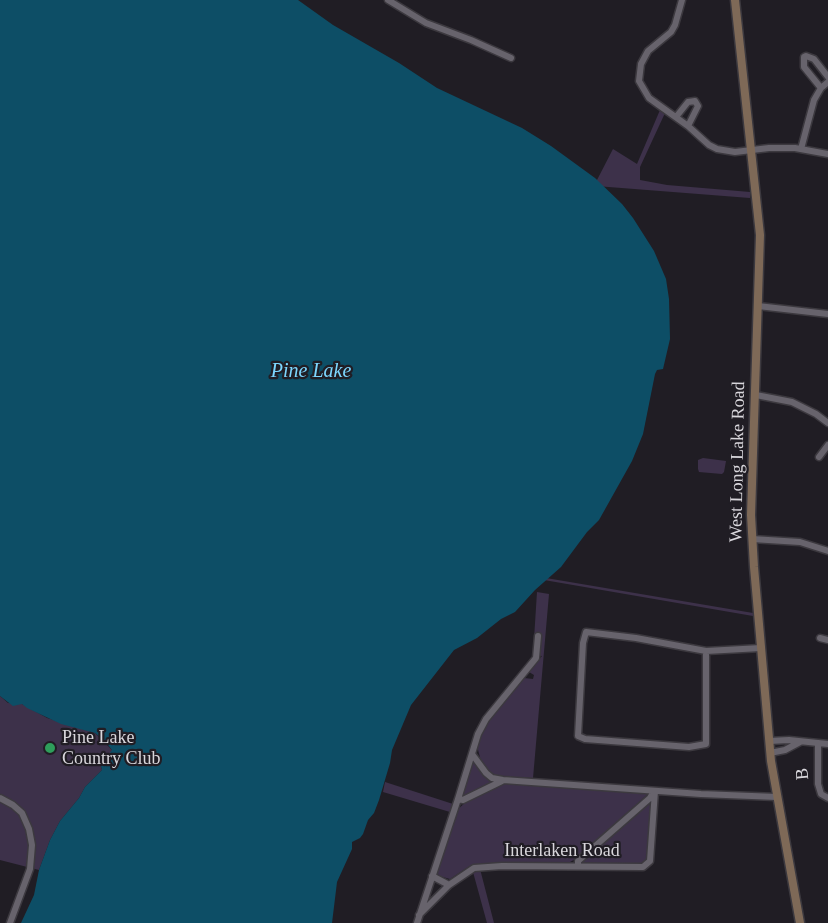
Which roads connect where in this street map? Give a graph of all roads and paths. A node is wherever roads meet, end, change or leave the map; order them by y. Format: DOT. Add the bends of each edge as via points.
graph roads {
  1 [pos="388,0"];
  2 [pos="682,0"];
  3 [pos="735,0"];
  4 [pos="511,58"];
  5 [pos="828,80"];
  6 [pos="821,88"];
  7 [pos="676,117"];
  8 [pos="688,126"];
  9 [pos="801,149"];
  10 [pos="750,151"];
  11 [pos="828,154"];
  12 [pos="758,306"];
  13 [pos="819,314"];
  14 [pos="828,314"];
  15 [pos="828,320"];
  16 [pos="756,395"];
  17 [pos="828,423"];
  18 [pos="828,445"];
  19 [pos="819,457"];
  20 [pos="752,539"];
  21 [pos="828,551"];
  22 [pos="538,636"];
  23 [pos="820,639"];
  24 [pos="828,640"];
  25 [pos="761,648"];
  26 [pos="706,651"];
  27 [pos="769,741"];
  28 [pos="800,741"];
  29 [pos="818,743"];
  30 [pos="828,744"];
  31 [pos="770,753"];
  32 [pos="472,754"];
  33 [pos="503,780"];
  34 [pos="655,791"];
  35 [pos="777,797"];
  36 [pos="0,798"];
  37 [pos="828,798"];
  38 [pos="458,799"];
  39 [pos="578,866"];
  40 [pos="432,876"];
  41 [pos="449,885"];
  42 [pos="419,915"];
  43 [pos="10,923"];
  44 [pos="417,923"];
  45 [pos="800,923"];
  1 -- 4 [label="street" via="426,22"];
  2 -- 7 [label="street" via="675,25 648,51 639,72 649,98"];
  3 -- 10 [label="main road, West Long Lake Road"];
  5 -- 6 [label="street"];
  5 -- 6 [label="street" via="814,59 804,57 804,68"];
  6 -- 9 [label="street"];
  7 -- 8 [label="street"];
  7 -- 8 [label="street" via="688,102 695,101 698,106"];
  8 -- 10 [label="street" via="717,149"];
  9 -- 10 [label="street"];
  9 -- 11 [label="street"];
  10 -- 12 [label="main road, West Long Lake Road" via="759,235"];
  12 -- 13 [label="street"];
  12 -- 16 [label="main road, West Long Lake Road"];
  13 -- 14 [label="street"];
  13 -- 15 [label="street"];
  16 -- 17 [label="street" via="792,402"];
  16 -- 20 [label="main road, West Long Lake Road"];
  18 -- 19 [label="street"];
  20 -- 21 [label="street" via="800,542"];
  20 -- 25 [label="main road, West Long Lake Road"];
  22 -- 32 [label="street" via="536,658 486,719"];
  23 -- 24 [label="street"];
  25 -- 26 [label="street"];
  25 -- 27 [label="main road, West Long Lake Road"];
  26 -- 26 [label="street" via="586,632 578,736 689,747 706,744"];
  27 -- 28 [label="street"];
  27 -- 31 [label="main road, West Long Lake Road"];
  28 -- 29 [label="street"];
  28 -- 31 [label="street" via="786,750"];
  29 -- 30 [label="street"];
  29 -- 37 [label="street, B" via="818,784 821,794"];
  31 -- 35 [label="main road, West Long Lake Road"];
  32 -- 33 [label="street" via="492,778"];
  32 -- 38 [label="street"];
  33 -- 34 [label="street"];
  33 -- 38 [label="street"];
  34 -- 35 [label="street"];
  34 -- 39 [label="street" via="578,861"];
  34 -- 39 [label="street, Interlaken Road" via="648,865"];
  35 -- 45 [label="main road, West Long Lake Road"];
  36 -- 43 [label="street" via="22,813 32,842 30,866"];
  38 -- 40 [label="street"];
  39 -- 41 [label="street, Interlaken Road" via="483,866 471,869"];
  40 -- 41 [label="street"];
  40 -- 42 [label="street"];
  41 -- 42 [label="street, Interlaken Road"];
  42 -- 44 [label="street"];
}
